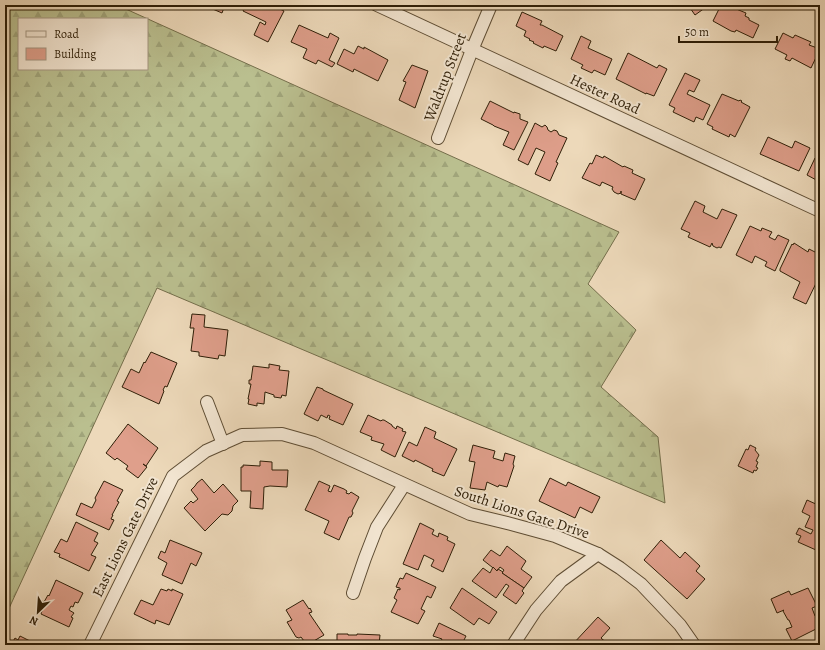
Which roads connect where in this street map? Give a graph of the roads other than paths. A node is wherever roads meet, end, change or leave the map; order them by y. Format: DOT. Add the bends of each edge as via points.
graph roads {
  1 [pos="376,5"];
  2 [pos="491,5"];
  3 [pos="472,50"];
  4 [pos="438,138"];
  5 [pos="820,211"];
  6 [pos="207,402"];
  7 [pos="223,444"];
  8 [pos="404,485"];
  9 [pos="598,554"];
  10 [pos="353,593"];
  11 [pos="90,645"];
  12 [pos="513,645"];
  13 [pos="694,645"];
  1 -- 3 [label="street, Hester Road"];
  2 -- 3 [label="street, Waldrup Street"];
  3 -- 4 [label="street, Waldrup Street"];
  3 -- 5 [label="street, Hester Road"];
  6 -- 7 [label="street"];
  7 -- 8 [label="street, South Lions Gate Drive" via="242,435 282,434 314,443"];
  7 -- 11 [label="street, East Lions Gate Drive" via="206,451 173,476"];
  8 -- 9 [label="street, South Lions Gate Drive" via="470,514 555,536"];
  8 -- 10 [label="street" via="377,527"];
  9 -- 12 [label="street" via="561,581 536,610"];
  9 -- 13 [label="street, South Lions Gate Drive" via="641,584 680,625"];
}
